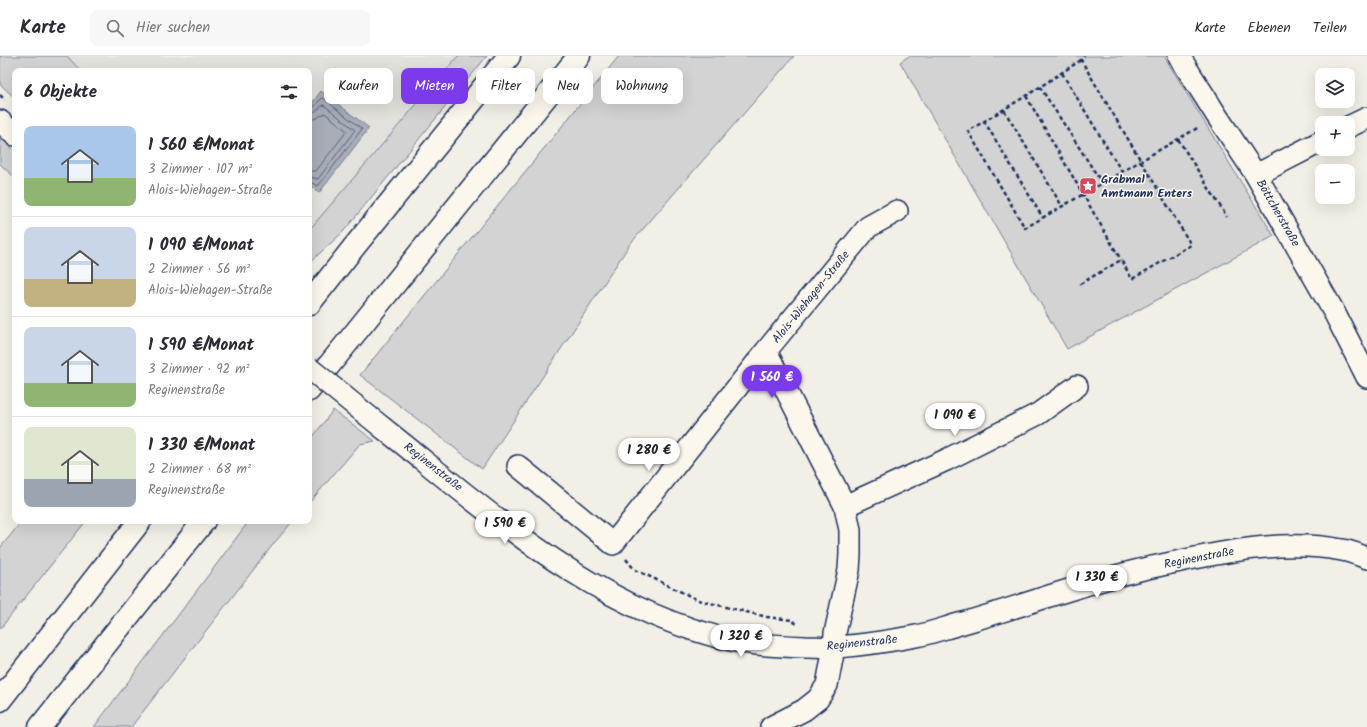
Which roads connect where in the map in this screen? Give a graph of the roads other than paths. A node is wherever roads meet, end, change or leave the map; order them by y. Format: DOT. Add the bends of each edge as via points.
graph roads {
  1 [pos="509,56"];
  2 [pos="578,56"];
  3 [pos="1179,56"];
  4 [pos="1367,118"];
  5 [pos="0,121"];
  6 [pos="1355,124"];
  7 [pos="12,132"];
  8 [pos="1315,145"];
  9 [pos="1256,175"];
  10 [pos="897,211"];
  11 [pos="312,300"];
  12 [pos="766,351"];
  13 [pos="312,370"];
  14 [pos="1367,377"];
  15 [pos="312,386"];
  16 [pos="1077,386"];
  17 [pos="518,466"];
  18 [pos="844,506"];
  19 [pos="138,524"];
  20 [pos="202,524"];
  21 [pos="1367,558"];
  22 [pos="834,648"];
  23 [pos="0,700"];
  24 [pos="40,727"];
  25 [pos="771,727"];
  1 -- 11 [label="highway"];
  2 -- 15 [label="highway"];
  3 -- 9 [label="street, Böttcherstraße"];
  4 -- 6 [label="street"];
  5 -- 7 [label="street"];
  8 -- 9 [label="street"];
  9 -- 14 [label="street, Böttcherstraße" via="1334,312"];
  10 -- 12 [label="street, Alois-Wiehagen-Straße" via="868,227"];
  12 -- 17 [label="street" via="613,544"];
  12 -- 18 [label="street, Alois-Wiehagen-Straße"];
  13 -- 22 [label="street, Reginenstraße, bridge" via="550,558 614,597 656,616 731,640"];
  16 -- 18 [label="street" via="1038,414 946,460"];
  18 -- 22 [label="street, Alois-Wiehagen-Straße" via="850,530 850,554"];
  19 -- 23 [label="highway"];
  20 -- 24 [label="highway"];
  21 -- 22 [label="street, Reginenstraße" via="1344,550 1310,546 1252,548 1126,573 919,635"];
  22 -- 25 [label="street, Alois-Wiehagen-Straße" via="827,686 818,699 804,710"];
}
